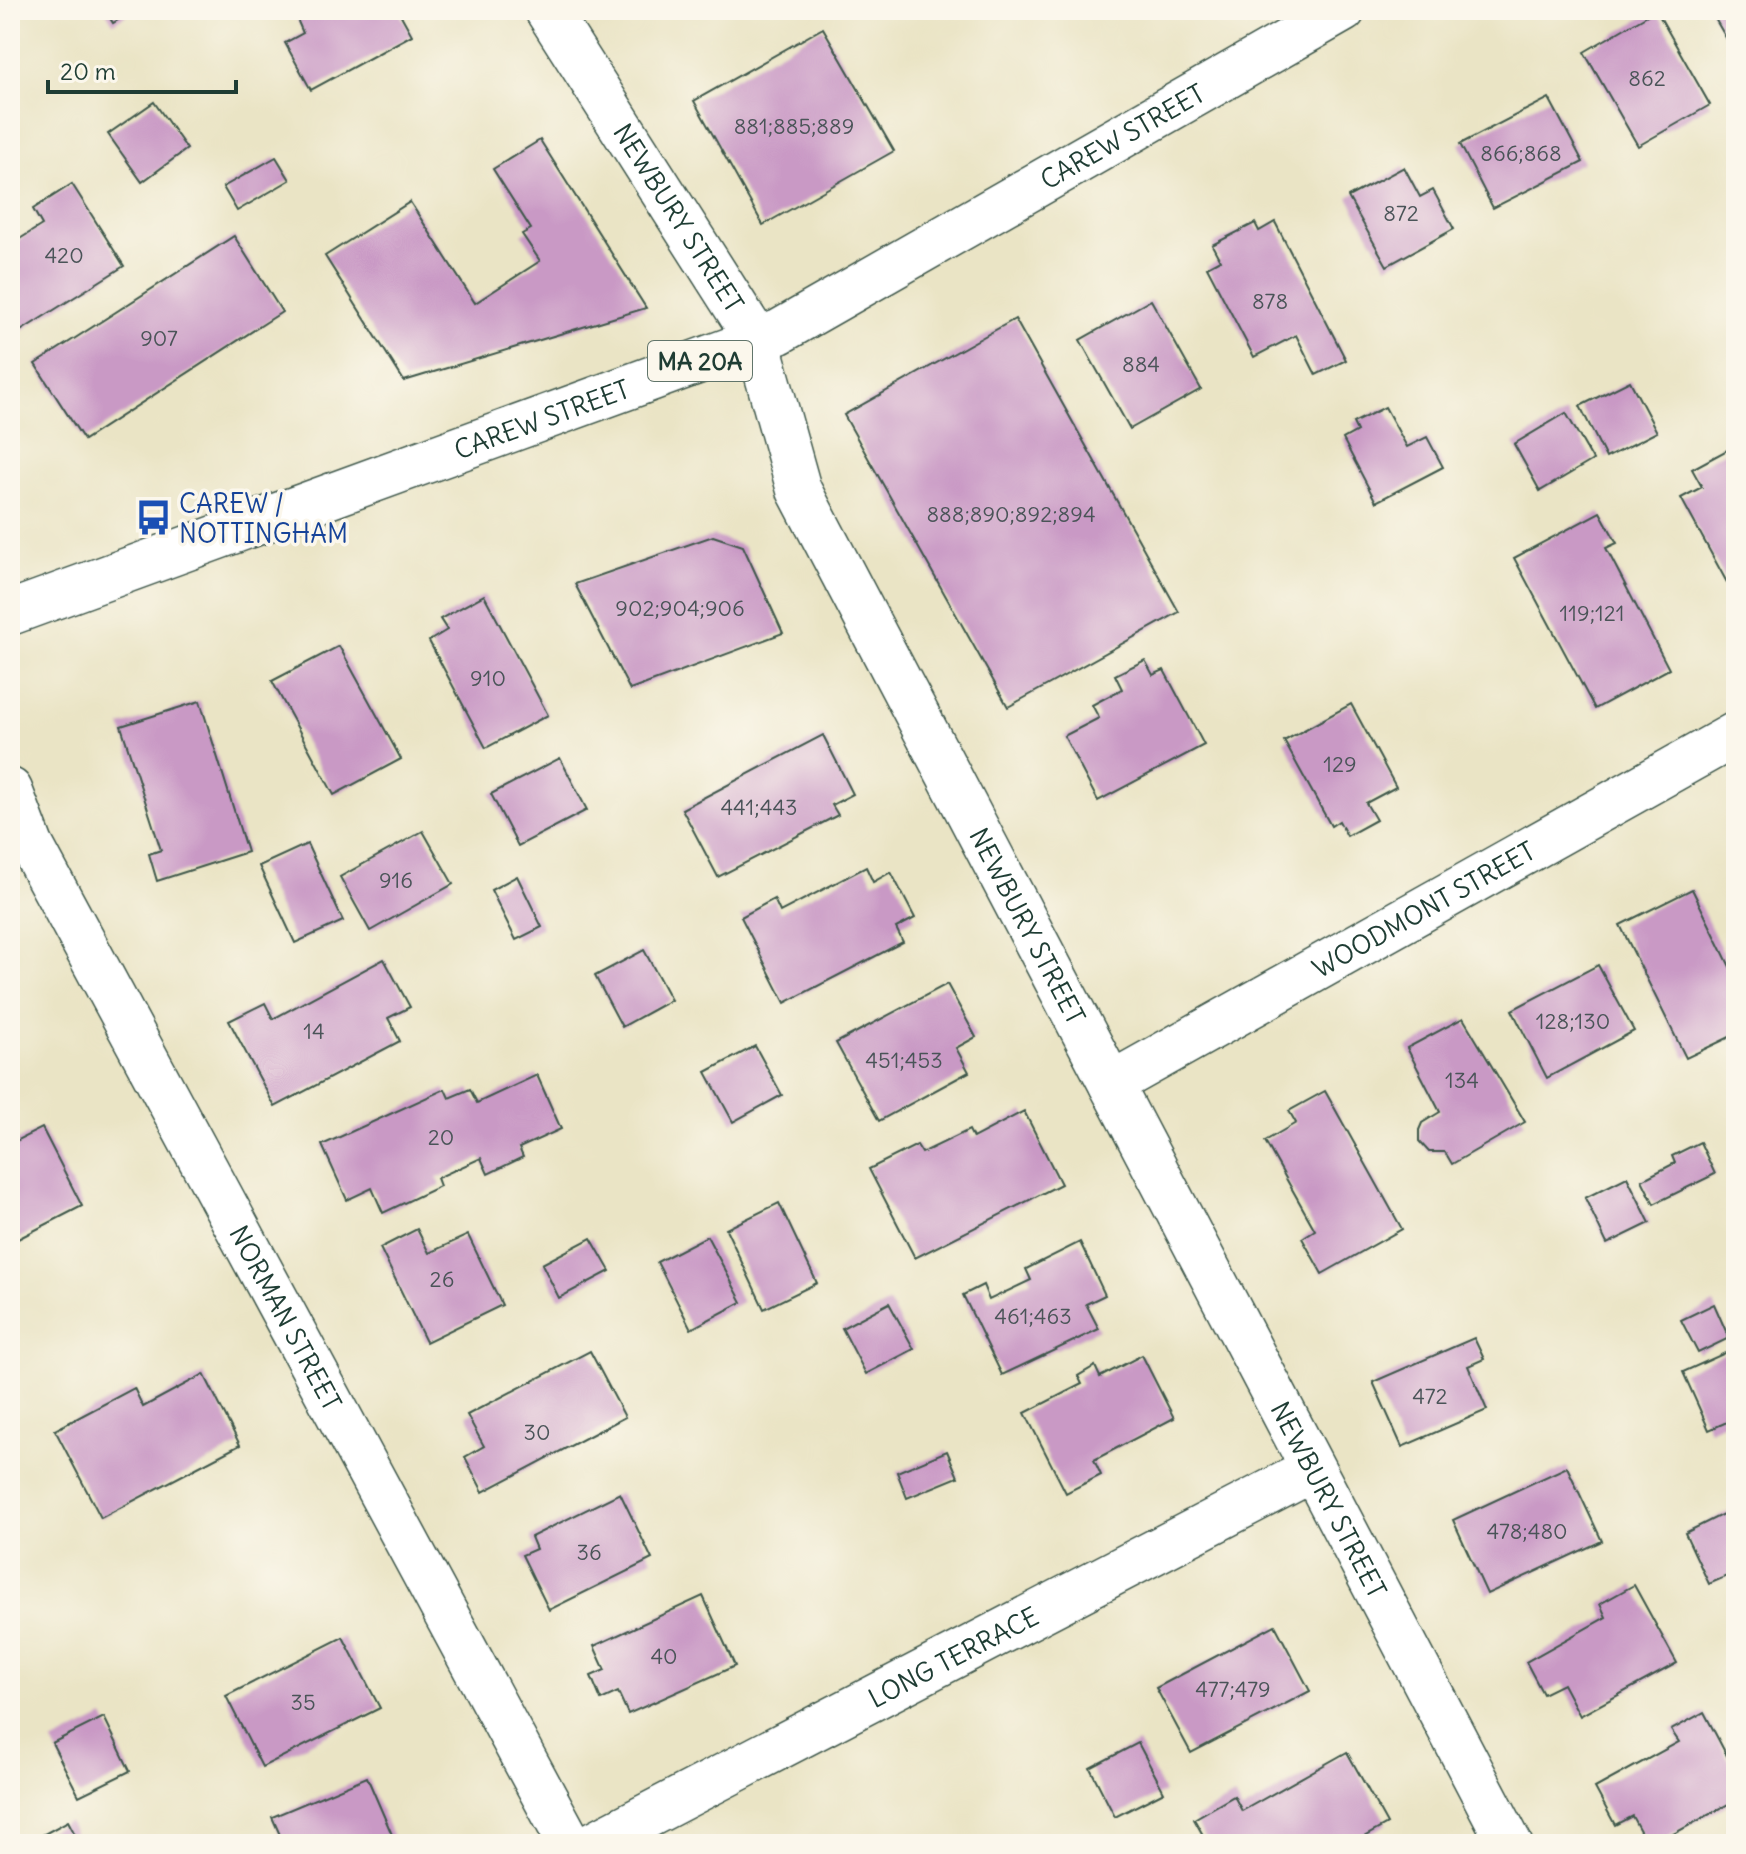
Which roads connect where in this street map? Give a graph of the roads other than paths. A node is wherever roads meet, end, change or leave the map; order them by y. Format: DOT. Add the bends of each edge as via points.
graph roads {
  1 [pos="547,10"];
  2 [pos="1343,10"];
  3 [pos="757,340"];
  4 [pos="10,613"];
  5 [pos="1735,736"];
  6 [pos="10,790"];
  7 [pos="1111,1084"];
  8 [pos="1312,1470"];
  9 [pos="570,1844"];
  10 [pos="593,1844"];
  11 [pos="1510,1844"];
  1 -- 3 [label="street, NEWBURY STREET"];
  2 -- 3 [label="street, CAREW STREET / MA 20A"];
  3 -- 4 [label="street, CAREW STREET / MA 20A"];
  3 -- 7 [label="street, NEWBURY STREET" via="799,490"];
  5 -- 7 [label="street, WOODMONT STREET"];
  6 -- 9 [label="street, NORMAN STREET" via="31,845"];
  7 -- 8 [label="street, NEWBURY STREET"];
  8 -- 10 [label="street, LONG TERRACE"];
  8 -- 11 [label="street, NEWBURY STREET"];
}
